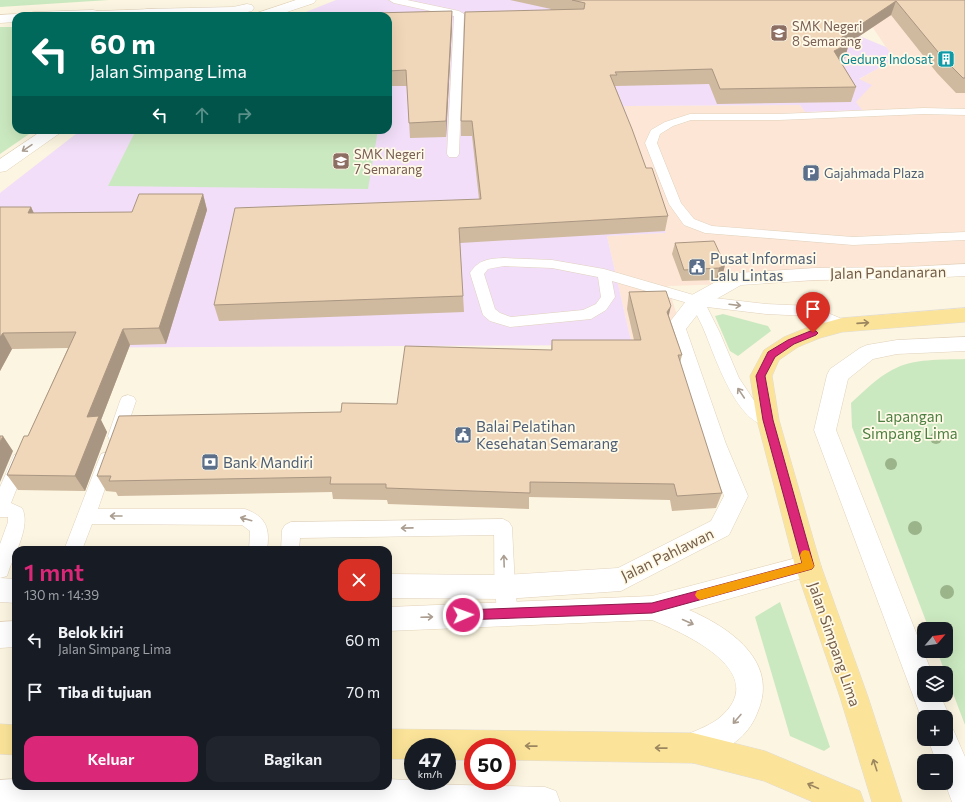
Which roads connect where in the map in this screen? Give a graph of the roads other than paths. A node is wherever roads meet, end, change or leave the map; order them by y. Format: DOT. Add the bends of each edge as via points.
graph roads {
  1 [pos="309,0"];
  2 [pos="394,0"];
  3 [pos="247,8"];
  4 [pos="194,12"];
  5 [pos="274,12"];
  6 [pos="12,17"];
  7 [pos="0,18"];
  8 [pos="965,112"];
  9 [pos="48,134"];
  10 [pos="453,154"];
  11 [pos="0,167"];
  12 [pos="965,236"];
  13 [pos="965,270"];
  14 [pos="604,274"];
  15 [pos="697,301"];
  16 [pos="965,316"];
  17 [pos="842,325"];
  18 [pos="965,344"];
  19 [pos="128,401"];
  20 [pos="768,420"];
  21 [pos="25,449"];
  22 [pos="0,508"];
  23 [pos="86,516"];
  24 [pos="75,546"];
  25 [pos="258,546"];
  26 [pos="290,546"];
  27 [pos="808,566"];
  28 [pos="0,570"];
  29 [pos="392,586"];
  30 [pos="505,587"];
  31 [pos="0,590"];
  32 [pos="12,591"];
  33 [pos="652,608"];
  34 [pos="508,614"];
  35 [pos="392,619"];
  36 [pos="12,634"];
  37 [pos="0,635"];
  38 [pos="917,671"];
  39 [pos="0,739"];
  40 [pos="12,740"];
  41 [pos="392,744"];
  42 [pos="404,745"];
  43 [pos="456,746"];
  44 [pos="946,746"];
  45 [pos="693,748"];
  46 [pos="0,794"];
  47 [pos="421,794"];
  48 [pos="965,796"];
  49 [pos="545,802"];
  50 [pos="849,802"];
  51 [pos="887,802"];
  1 -- 5 [label="street"];
  2 -- 10 [label="lane" via="459,14"];
  3 -- 4 [label="street" via="234,11"];
  6 -- 7 [label="street"];
  8 -- 12 [label="lane" via="690,117 655,132 651,143 674,204 689,222 710,230 853,241"];
  9 -- 11 [label="street, one-way"];
  13 -- 15 [label="street, Jalan Pandanaran" via="737,279"];
  14 -- 14 [label="lane" via="552,264 504,262 482,266 477,273 488,311 495,317 510,322 586,315 602,307 608,297"];
  14 -- 15 [label="lane"];
  15 -- 17 [label="lane, one-way" via="811,311"];
  20 -- 15 [label="lane, one-way" via="751,409 732,380"];
  15 -- 30 [label="street, Jalan Pahlawan" via="675,328 736,496 720,528 621,579"];
  17 -- 16 [label="main road, Jalan Simpang Lima, one-way"];
  17 -- 20 [label="main road, Jalan Simpang Lima" via="791,342 771,355 760,376"];
  18 -- 38 [label="street" via="897,347 867,353 838,374 824,430"];
  19 -- 23 [label="lane"];
  20 -- 27 [label="main road, Jalan Simpang Lima"];
  21 -- 22 [label="lane"];
  22 -- 28 [label="lane" via="16,513 17,522"];
  23 -- 24 [label="lane"];
  25 -- 23 [label="lane, one-way" via="260,531 255,523 245,517"];
  30 -- 26 [label="lane, one-way" via="503,527 291,530"];
  27 -- 33 [label="street"];
  51 -- 27 [label="main road, Jalan Simpang Lima, one-way" via="854,697"];
  29 -- 30 [label="street, Jalan Pahlawan"];
  30 -- 34 [label="lane"];
  31 -- 32 [label="street"];
  33 -- 34 [label="street"];
  33 -- 45 [label="street, one-way" via="690,622 708,632 738,658 750,680 749,700 745,710 728,729"];
  35 -- 34 [label="street, one-way"];
  36 -- 37 [label="street"];
  39 -- 40 [label="main road"];
  41 -- 42 [label="main road"];
  45 -- 43 [label="main road, one-way"];
  44 -- 48 [label="street"];
  50 -- 45 [label="main road, one-way" via="765,766"];
  46 -- 47 [label="street"];
  47 -- 49 [label="street"];
}
